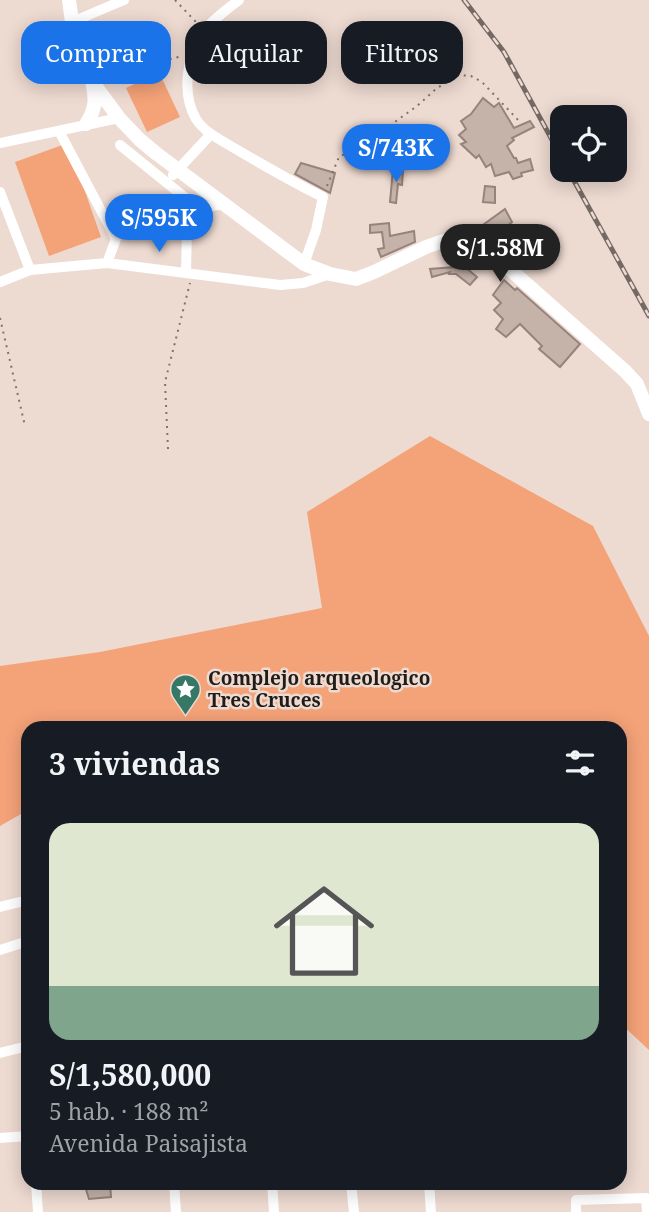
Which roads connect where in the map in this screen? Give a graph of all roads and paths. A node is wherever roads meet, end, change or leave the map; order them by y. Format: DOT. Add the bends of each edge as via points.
graph roads {
  1 [pos="69,0"];
  2 [pos="124,0"];
  3 [pos="175,0"];
  4 [pos="239,0"];
  5 [pos="72,21"];
  6 [pos="74,21"];
  7 [pos="195,21"];
  8 [pos="215,21"];
  9 [pos="92,84"];
  10 [pos="94,84"];
  11 [pos="188,84"];
  12 [pos="119,118"];
  13 [pos="519,121"];
  14 [pos="86,124"];
  15 [pos="59,131"];
  16 [pos="211,134"];
  17 [pos="0,143"];
  18 [pos="120,145"];
  19 [pos="178,169"];
  20 [pos="167,183"];
  21 [pos="0,192"];
  22 [pos="323,197"];
  23 [pos="225,204"];
  24 [pos="198,208"];
  25 [pos="107,263"];
  26 [pos="304,264"];
  27 [pos="30,270"];
  28 [pos="189,274"];
  29 [pos="330,274"];
  30 [pos="0,282"];
  31 [pos="0,318"];
  32 [pos="649,414"];
  33 [pos="25,426"];
  34 [pos="168,449"];
  35 [pos="21,902"];
  36 [pos="0,907"];
  37 [pos="21,944"];
  38 [pos="0,950"];
  39 [pos="21,1050"];
  40 [pos="0,1053"];
  41 [pos="21,1136"];
  42 [pos="0,1138"];
  43 [pos="36,1190"];
  44 [pos="174,1190"];
  45 [pos="272,1190"];
  46 [pos="352,1190"];
  47 [pos="429,1190"];
  48 [pos="576,1209"];
  49 [pos="38,1212"];
  50 [pos="176,1212"];
  51 [pos="274,1212"];
  52 [pos="354,1212"];
  53 [pos="431,1212"];
  54 [pos="647,1212"];
  1 -- 5 [label="main road"];
  2 -- 6 [label="street"];
  3 -- 7 [label="path"];
  4 -- 8 [label="street"];
  9 -- 14 [label="main road" via="96,100"];
  10 -- 12 [label="main road"];
  11 -- 16 [label="street" via="196,120"];
  12 -- 14 [label="street"];
  12 -- 19 [label="main road"];
  13 -- 22 [label="path" via="482,82 459,75 339,158"];
  14 -- 15 [label="street"];
  15 -- 17 [label="street"];
  15 -- 25 [label="street" via="116,239"];
  16 -- 19 [label="street"];
  16 -- 22 [label="street"];
  18 -- 20 [label="street"];
  19 -- 20 [label="street"];
  19 -- 23 [label="main road"];
  20 -- 24 [label="street"];
  21 -- 27 [label="street"];
  22 -- 26 [label="street"];
  23 -- 24 [label="street"];
  23 -- 26 [label="main road"];
  24 -- 28 [label="street" via="187,227"];
  25 -- 27 [label="street"];
  25 -- 28 [label="street"];
  26 -- 29 [label="main road"];
  27 -- 30 [label="street"];
  28 -- 29 [label="street" via="280,285"];
  28 -- 34 [label="path" via="165,382"];
  29 -- 32 [label="main road" via="356,279 446,240 468,240 487,249 625,371 637,384"];
  31 -- 33 [label="path"];
  35 -- 36 [label="street"];
  37 -- 38 [label="street"];
  39 -- 40 [label="street"];
  41 -- 42 [label="street"];
  43 -- 49 [label="street"];
  44 -- 50 [label="street"];
  45 -- 51 [label="street"];
  46 -- 52 [label="street"];
  47 -- 53 [label="street"];
  48 -- 54 [label="street" via="646,1198"];
}
